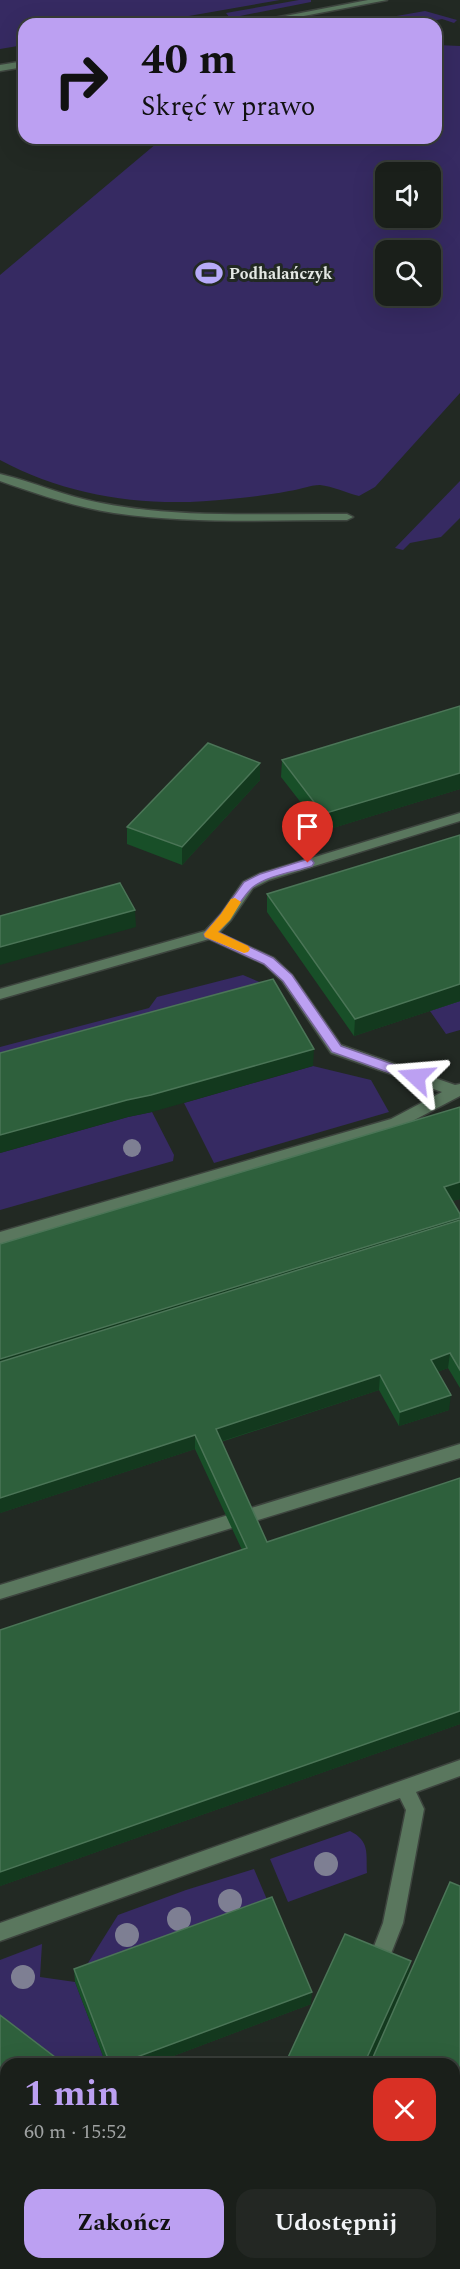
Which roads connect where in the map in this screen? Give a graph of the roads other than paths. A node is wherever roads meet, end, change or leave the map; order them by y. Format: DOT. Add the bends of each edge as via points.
graph roads {
  1 [pos="383,0"];
  2 [pos="281,18"];
  3 [pos="18,65"];
  4 [pos="0,68"];
  5 [pos="0,477"];
  6 [pos="347,517"];
  7 [pos="460,817"];
  8 [pos="210,934"];
  9 [pos="0,994"];
  10 [pos="458,1090"];
  11 [pos="0,1238"];
  12 [pos="460,1451"];
  13 [pos="0,1592"];
  14 [pos="460,1768"];
  15 [pos="404,1788"];
  16 [pos="0,1932"];
  17 [pos="378,1962"];
  1 -- 2 [label="street"];
  3 -- 4 [label="street"];
  5 -- 6 [label="street" via="59,497 114,509 180,516"];
  7 -- 8 [label="street" via="264,876 248,885"];
  8 -- 9 [label="street"];
  8 -- 10 [label="street" via="269,961 287,978 336,1049"];
  10 -- 11 [label="street" via="396,1123"];
  12 -- 13 [label="street"];
  14 -- 15 [label="street"];
  15 -- 16 [label="street"];
  15 -- 17 [label="street" via="415,1809 393,1923"];
}
